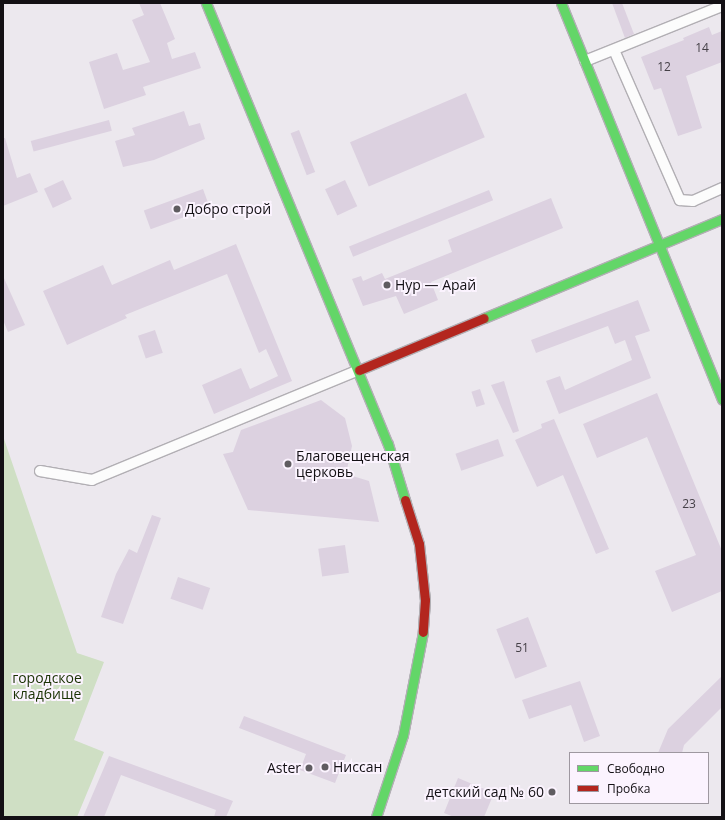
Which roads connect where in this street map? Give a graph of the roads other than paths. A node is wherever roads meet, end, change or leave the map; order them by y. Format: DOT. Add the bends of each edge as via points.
graph roads {
  1 [pos="206,3"];
  2 [pos="561,3"];
  3 [pos="722,6"];
  4 [pos="614,50"];
  5 [pos="585,61"];
  6 [pos="722,188"];
  7 [pos="722,219"];
  8 [pos="657,246"];
  9 [pos="360,370"];
  10 [pos="722,400"];
  11 [pos="40,471"];
  12 [pos="376,817"];
  1 -- 9 [label="main road"];
  2 -- 5 [label="main road"];
  3 -- 4 [label="street"];
  4 -- 5 [label="street"];
  4 -- 6 [label="street" via="680,200 693,201"];
  5 -- 8 [label="main road"];
  7 -- 8 [label="main road"];
  8 -- 9 [label="main road"];
  8 -- 10 [label="main road"];
  9 -- 11 [label="street" via="92,480"];
  9 -- 12 [label="main road" via="392,453 419,544 425,600 422,649 403,735"];
}
